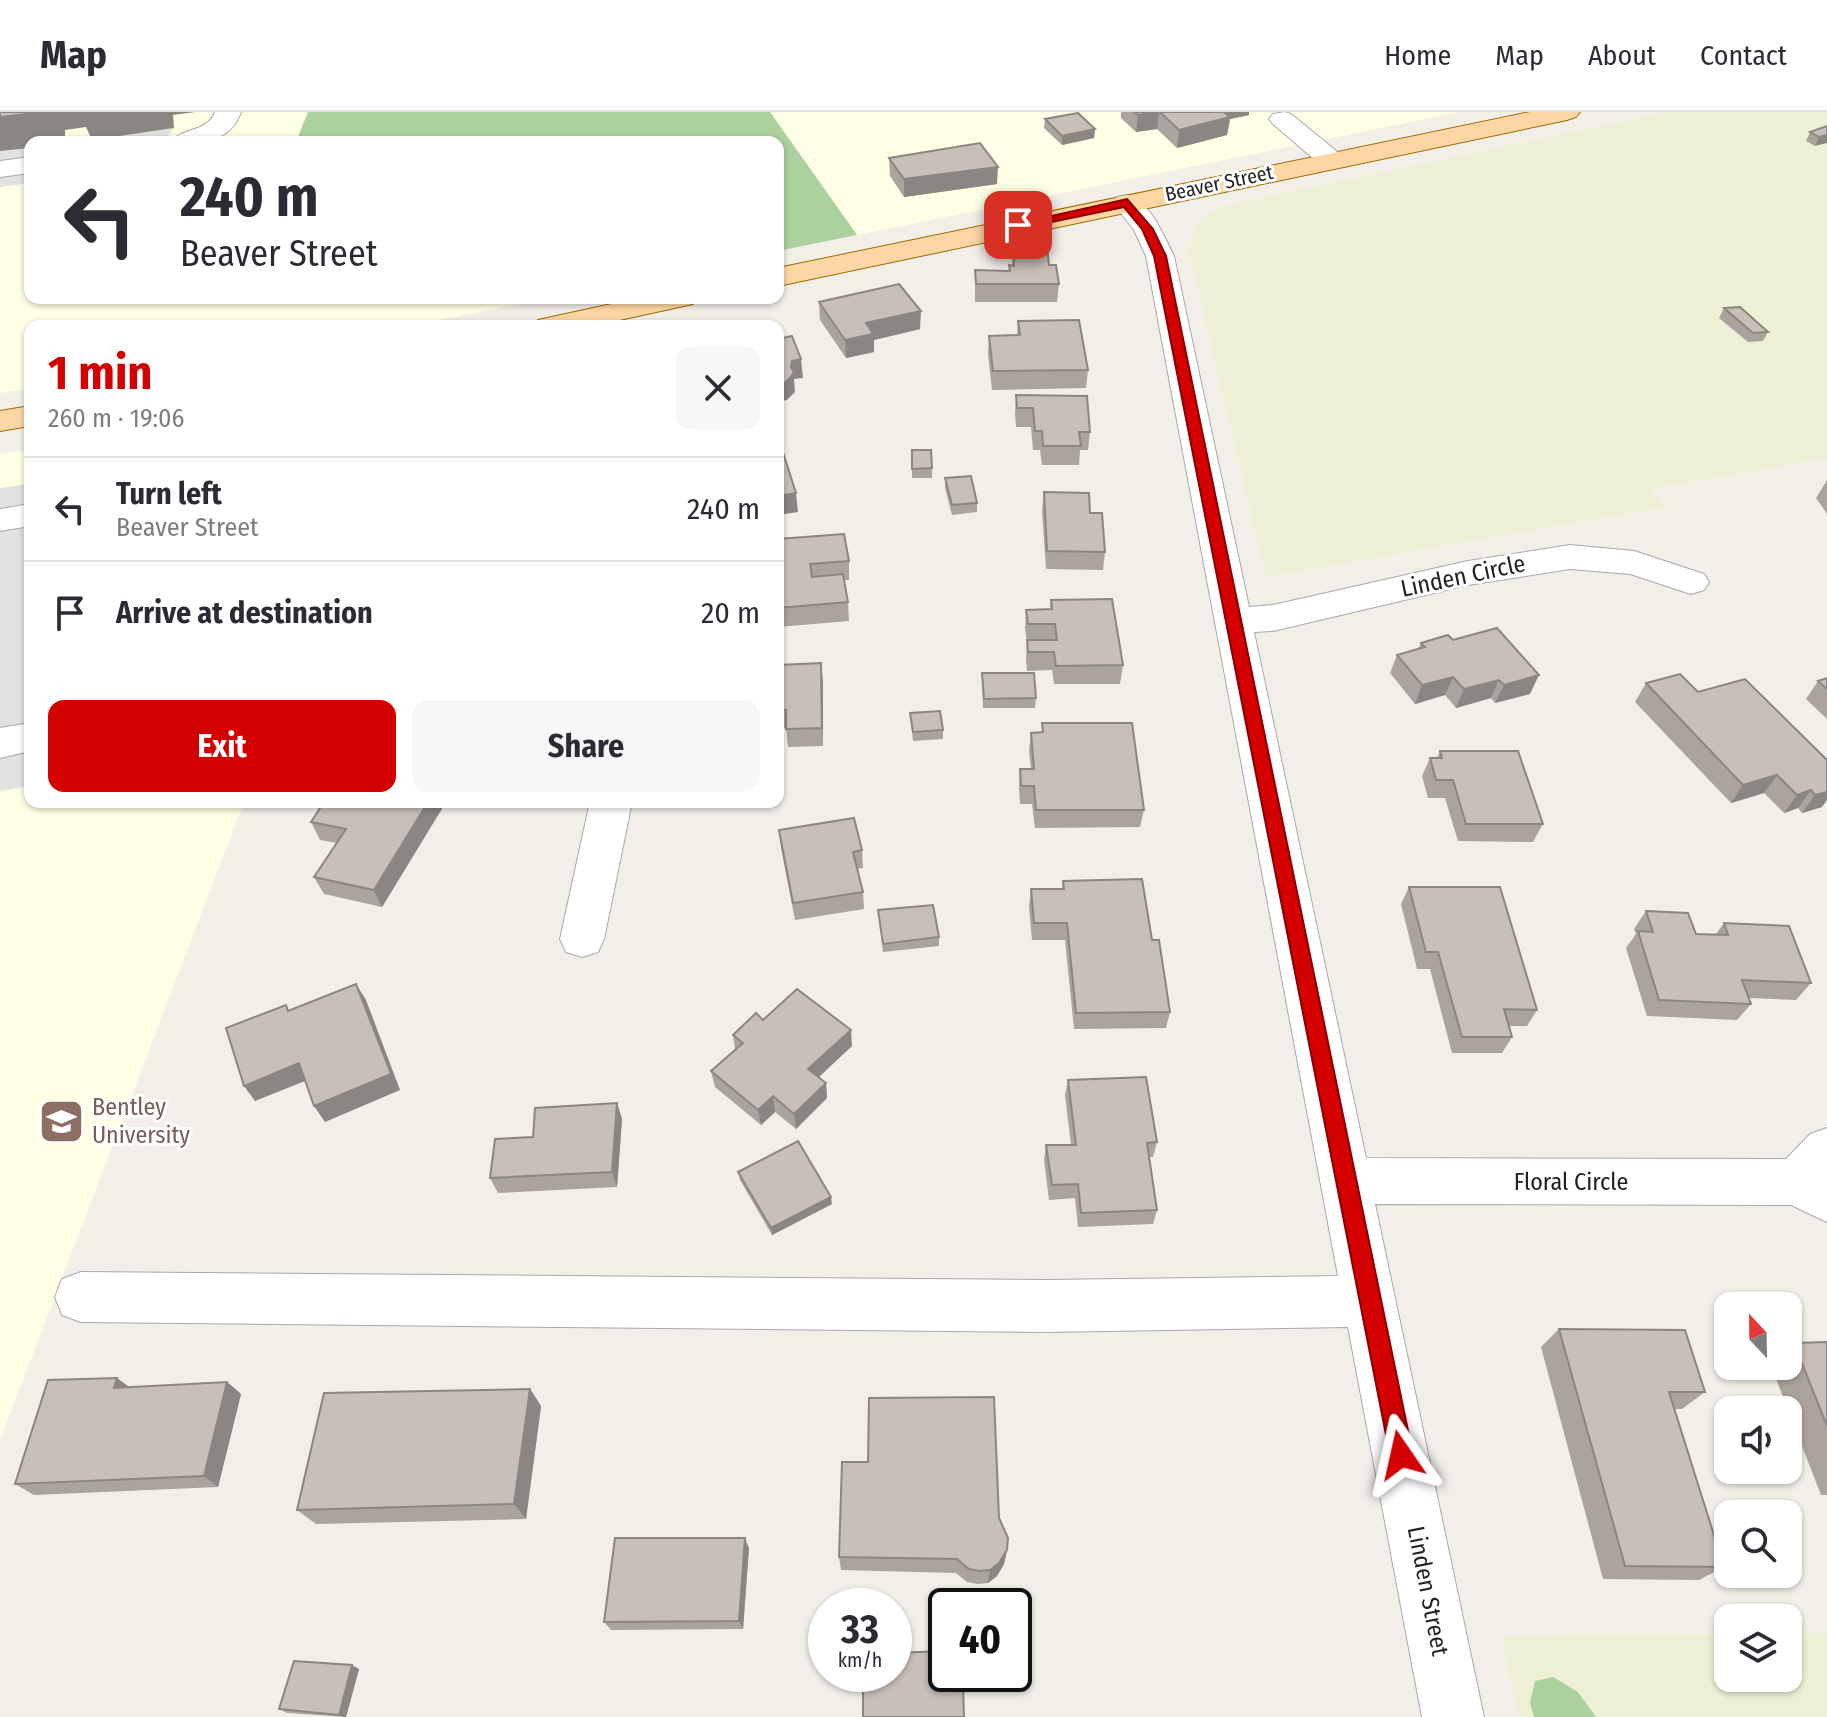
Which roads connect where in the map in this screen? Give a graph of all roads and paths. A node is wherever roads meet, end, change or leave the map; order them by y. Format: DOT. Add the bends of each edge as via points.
graph roads {
  1 [pos="228,112"];
  2 [pos="1567,112"];
  3 [pos="1282,119"];
  4 [pos="205,136"];
  5 [pos="1331,160"];
  6 [pos="24,166"];
  7 [pos="0,169"];
  8 [pos="1127,203"];
  9 [pos="784,276"];
  10 [pos="658,304"];
  11 [pos="594,320"];
  12 [pos="24,417"];
  13 [pos="0,421"];
  14 [pos="24,516"];
  15 [pos="0,520"];
  16 [pos="1691,582"];
  17 [pos="1234,621"];
  18 [pos="24,738"];
  19 [pos="0,743"];
  20 [pos="610,808"];
  21 [pos="582,939"];
  22 [pos="1817,1177"];
  23 [pos="1346,1181"];
  24 [pos="81,1297"];
  25 [pos="1371,1301"];
  26 [pos="1453,1717"];
  1 -- 4 [label="street" via="226,120"];
  2 -- 5 [label="main road, Beaver Street"];
  3 -- 5 [label="street"];
  5 -- 8 [label="main road, Beaver Street"];
  6 -- 7 [label="street"];
  8 -- 9 [label="main road, Beaver Street"];
  8 -- 17 [label="street, Linden Street" via="1160,256"];
  10 -- 11 [label="main road"];
  12 -- 13 [label="main road"];
  14 -- 15 [label="street"];
  16 -- 17 [label="street, Linden Circle" via="1634,563 1570,557 1468,573 1273,618"];
  17 -- 23 [label="street, Linden Street"];
  18 -- 19 [label="street"];
  20 -- 21 [label="street"];
  22 -- 23 [label="street, Floral Circle"];
  23 -- 25 [label="street, Linden Street"];
  24 -- 25 [label="street" via="1047,1306"];
  25 -- 26 [label="street, Linden Street"];
}
